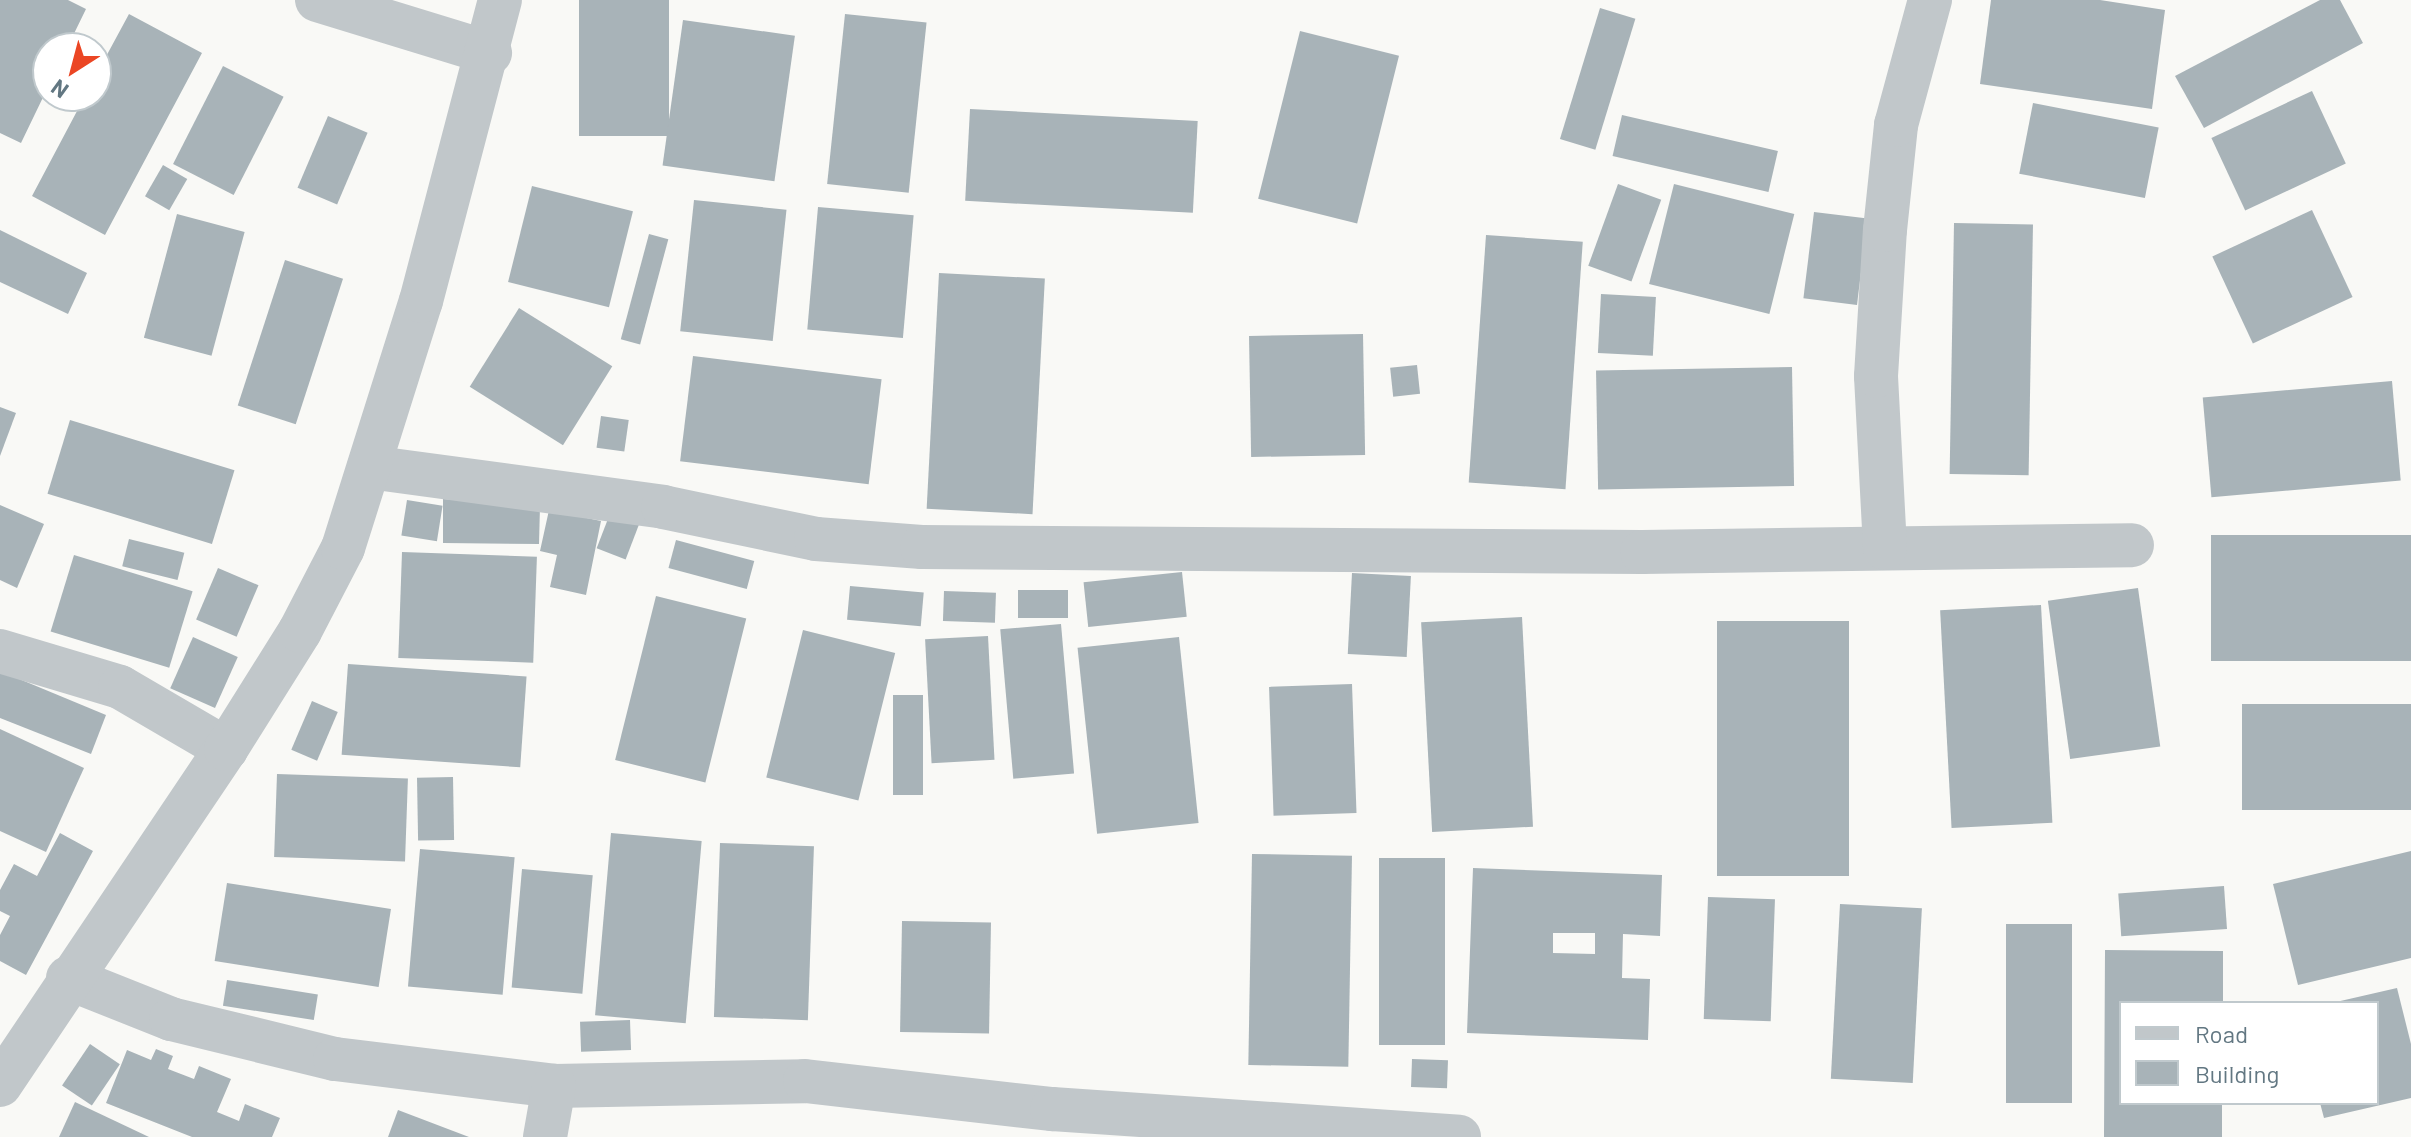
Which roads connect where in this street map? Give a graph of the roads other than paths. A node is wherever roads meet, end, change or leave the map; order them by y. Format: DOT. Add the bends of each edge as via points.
graph roads {
  1 [pos="317,0"];
  2 [pos="500,0"];
  3 [pos="1930,0"];
  4 [pos="490,53"];
  5 [pos="369,467"];
  6 [pos="2132,545"];
  7 [pos="1885,548"];
  8 [pos="0,651"];
  9 [pos="226,749"];
  10 [pos="68,978"];
  11 [pos="0,1085"];
  12 [pos="554,1086"];
  13 [pos="545,1137"];
  14 [pos="1459,1137"];
  1 -- 4 [label="street"];
  2 -- 4 [label="street"];
  3 -- 7 [label="street" via="1896,125 1885,230 1876,376"];
  4 -- 5 [label="street"];
  5 -- 7 [label="street" via="663,507 816,539 922,547"];
  5 -- 9 [label="street" via="343,548 300,631"];
  6 -- 7 [label="street"];
  8 -- 9 [label="street" via="120,687"];
  9 -- 10 [label="street"];
  10 -- 11 [label="street"];
  10 -- 12 [label="street" via="171,1019 335,1059"];
  12 -- 13 [label="street"];
  12 -- 14 [label="street" via="805,1081 1052,1109"];
}
